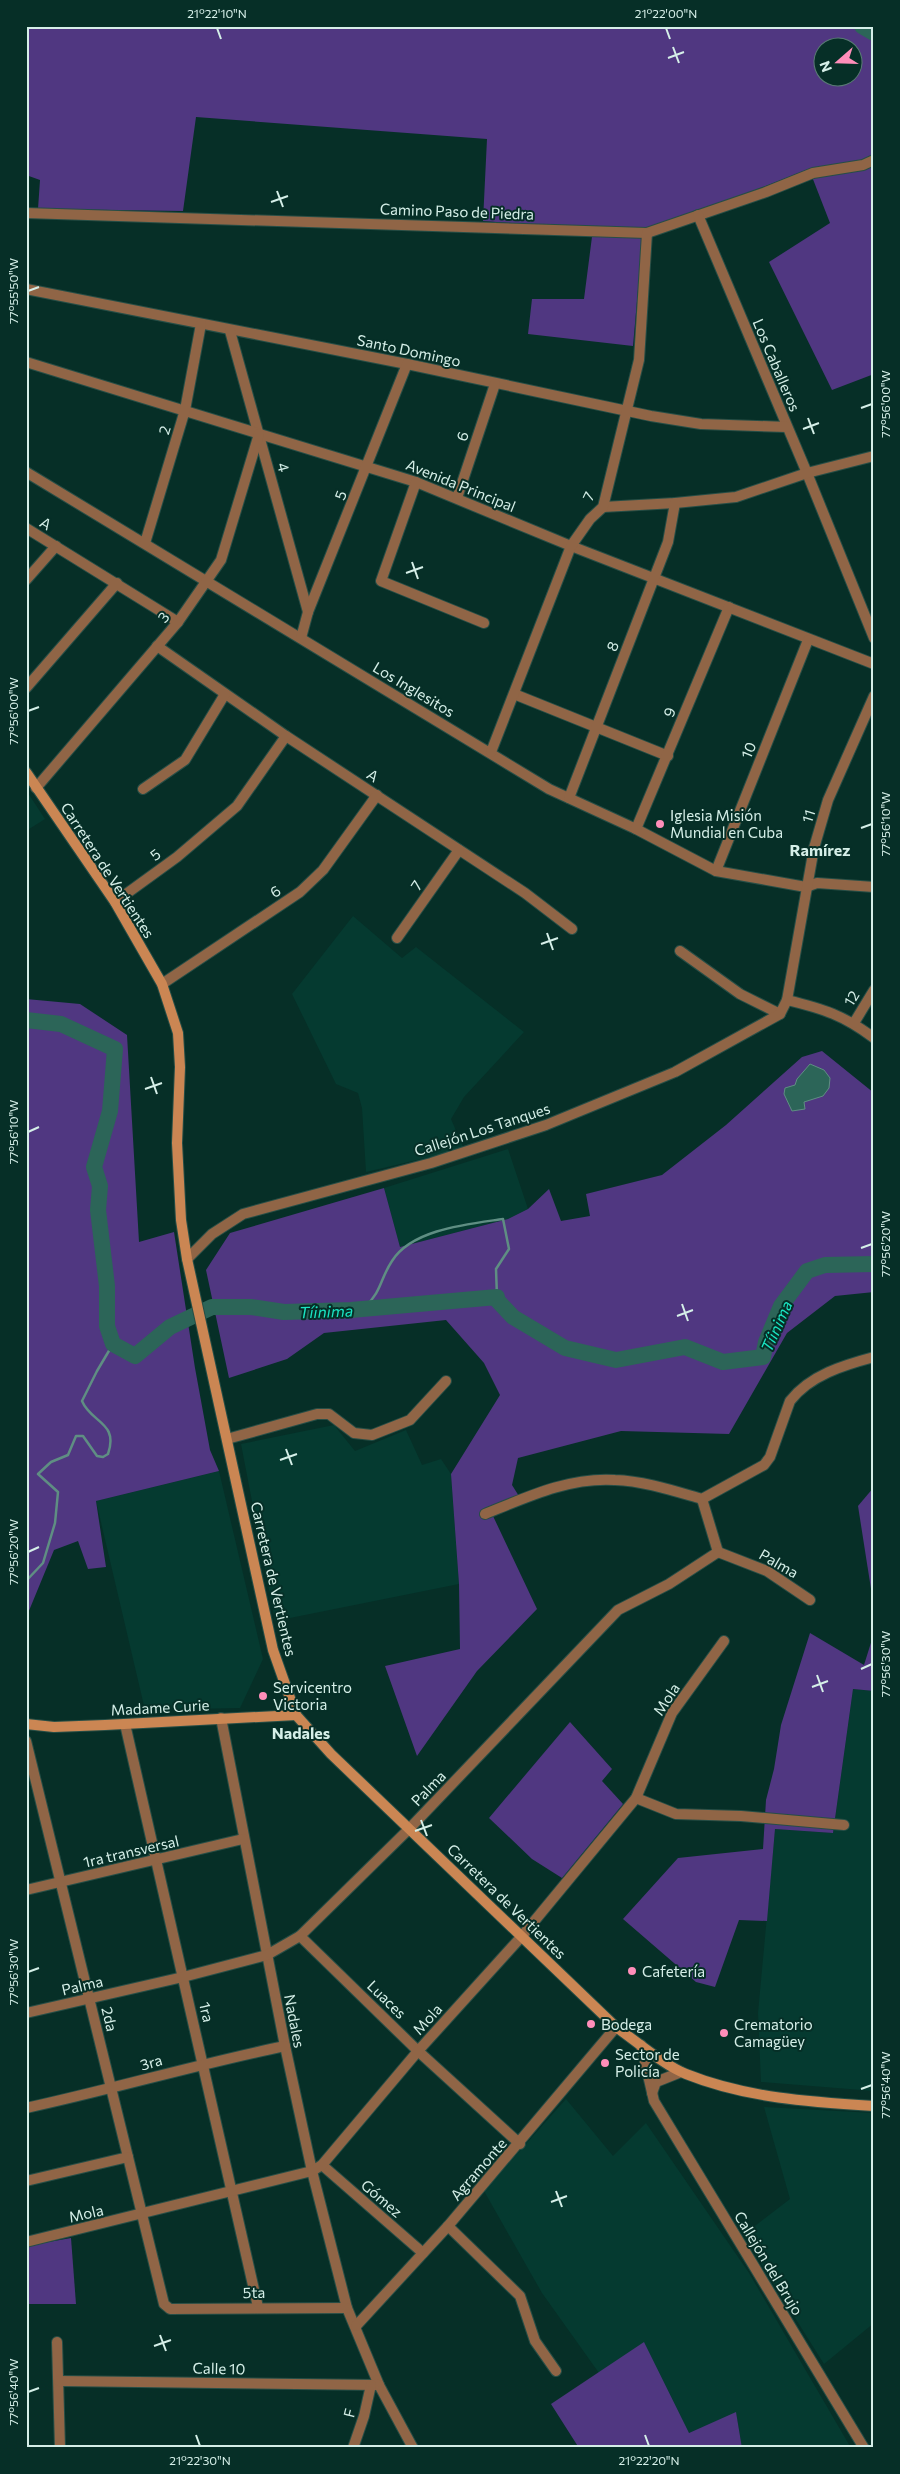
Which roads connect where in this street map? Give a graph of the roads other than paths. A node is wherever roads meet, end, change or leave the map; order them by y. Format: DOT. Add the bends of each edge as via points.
graph roads {
  1 [pos="874,160"];
  2 [pos="26,213"];
  3 [pos="698,215"];
  4 [pos="648,233"];
  5 [pos="26,289"];
  6 [pos="201,324"];
  7 [pos="230,331"];
  8 [pos="26,362"];
  9 [pos="407,364"];
  10 [pos="495,384"];
  11 [pos="185,410"];
  12 [pos="627,410"];
  13 [pos="787,427"];
  14 [pos="259,434"];
  15 [pos="874,456"];
  16 [pos="368,466"];
  17 [pos="26,472"];
  18 [pos="808,474"];
  19 [pos="416,482"];
  20 [pos="458,498"];
  21 [pos="675,503"];
  22 [pos="603,507"];
  23 [pos="26,528"];
  24 [pos="145,543"];
  25 [pos="56,546"];
  26 [pos="571,546"];
  27 [pos="655,578"];
  28 [pos="26,580"];
  29 [pos="208,580"];
  30 [pos="117,583"];
  31 [pos="729,607"];
  32 [pos="308,612"];
  33 [pos="178,622"];
  34 [pos="484,623"];
  35 [pos="301,638"];
  36 [pos="874,638"];
  37 [pos="808,640"];
  38 [pos="157,646"];
  39 [pos="874,664"];
  40 [pos="26,688"];
  41 [pos="225,694"];
  42 [pos="514,694"];
  43 [pos="874,696"];
  44 [pos="596,726"];
  45 [pos="286,736"];
  46 [pos="491,752"];
  47 [pos="668,756"];
  48 [pos="26,772"];
  49 [pos="36,788"];
  50 [pos="143,789"];
  51 [pos="377,795"];
  52 [pos="569,798"];
  53 [pos="636,829"];
  54 [pos="459,850"];
  55 [pos="716,871"];
  56 [pos="806,887"];
  57 [pos="874,887"];
  58 [pos="114,902"];
  59 [pos="572,930"];
  60 [pos="397,938"];
  61 [pos="680,951"];
  62 [pos="162,984"];
  63 [pos="874,990"];
  64 [pos="787,1000"];
  65 [pos="781,1012"];
  66 [pos="854,1023"];
  67 [pos="874,1038"];
  68 [pos="187,1260"];
  69 [pos="874,1356"];
  70 [pos="446,1381"];
  71 [pos="227,1438"];
  72 [pos="702,1498"];
  73 [pos="485,1514"];
  74 [pos="718,1552"];
  75 [pos="810,1600"];
  76 [pos="724,1641"];
  77 [pos="296,1715"];
  78 [pos="221,1718"];
  79 [pos="26,1724"];
  80 [pos="125,1724"];
  81 [pos="26,1741"];
  82 [pos="636,1798"];
  83 [pos="844,1825"];
  84 [pos="410,1828"];
  85 [pos="243,1839"];
  86 [pos="157,1861"];
  87 [pos="61,1883"];
  88 [pos="26,1890"];
  89 [pos="300,1936"];
  90 [pos="522,1936"];
  91 [pos="267,1955"];
  92 [pos="183,1977"];
  93 [pos="90,1999"];
  94 [pos="26,2013"];
  95 [pos="616,2027"];
  96 [pos="641,2045"];
  97 [pos="285,2046"];
  98 [pos="418,2051"];
  99 [pos="203,2063"];
  100 [pos="681,2072"];
  101 [pos="110,2090"];
  102 [pos="652,2093"];
  103 [pos="874,2106"];
  104 [pos="26,2108"];
  105 [pos="520,2144"];
  106 [pos="128,2157"];
  107 [pos="322,2165"];
  108 [pos="312,2172"];
  109 [pos="26,2181"];
  110 [pos="232,2192"];
  111 [pos="143,2215"];
  112 [pos="448,2226"];
  113 [pos="26,2242"];
  114 [pos="423,2253"];
  115 [pos="164,2304"];
  116 [pos="258,2307"];
  117 [pos="348,2308"];
  118 [pos="356,2326"];
  119 [pos="57,2342"];
  120 [pos="556,2371"];
  121 [pos="59,2381"];
  122 [pos="375,2385"];
  123 [pos="60,2448"];
  124 [pos="353,2448"];
  125 [pos="413,2448"];
  126 [pos="864,2448"];
  1 -- 3 [label="street, Camino Paso de Piedra" via="863,165 813,173"];
  2 -- 4 [label="street, Camino Paso de Piedra"];
  3 -- 4 [label="street, Camino Paso de Piedra"];
  3 -- 13 [label="street, Los Caballeros"];
  4 -- 12 [label="street, 7" via="639,360"];
  5 -- 6 [label="street, Santo Domingo"];
  6 -- 7 [label="street, Santo Domingo"];
  6 -- 11 [label="street, 2"];
  7 -- 9 [label="street, Santo Domingo"];
  7 -- 14 [label="street, 4"];
  8 -- 11 [label="street, Avenida Principal"];
  9 -- 10 [label="street, Santo Domingo"];
  9 -- 16 [label="street, 5"];
  10 -- 12 [label="street, Santo Domingo"];
  10 -- 20 [label="street, 6"];
  11 -- 14 [label="street, Avenida Principal"];
  11 -- 24 [label="street, 2"];
  12 -- 13 [label="street, Santo Domingo" via="701,424"];
  12 -- 22 [label="street, 7"];
  13 -- 18 [label="street, Los Caballeros"];
  14 -- 16 [label="street, Avenida Principal"];
  14 -- 29 [label="street, 3" via="221,560"];
  14 -- 32 [label="street, 4"];
  15 -- 18 [label="street"];
  16 -- 19 [label="street, Avenida Principal"];
  16 -- 32 [label="street, 5"];
  17 -- 24 [label="street, Los Inglesitos"];
  18 -- 21 [label="street" via="736,497"];
  18 -- 36 [label="street, Los Caballeros"];
  19 -- 20 [label="street, Avenida Principal"];
  19 -- 34 [label="street" via="381,581"];
  20 -- 26 [label="street, Avenida Principal"];
  21 -- 22 [label="street"];
  21 -- 27 [label="street, 8" via="668,542"];
  22 -- 26 [label="street, 7"];
  23 -- 25 [label="street, A"];
  24 -- 29 [label="street, Los Inglesitos"];
  25 -- 28 [label="street"];
  25 -- 30 [label="street, A"];
  26 -- 27 [label="street, Avenida Principal"];
  26 -- 42 [label="street, 7"];
  27 -- 31 [label="street, Avenida Principal"];
  27 -- 44 [label="street, 8"];
  29 -- 33 [label="street, 3"];
  29 -- 35 [label="street, Los Inglesitos"];
  30 -- 33 [label="street, A"];
  30 -- 40 [label="street"];
  31 -- 37 [label="street, Avenida Principal"];
  31 -- 47 [label="street, 9"];
  32 -- 35 [label="street, 5"];
  33 -- 38 [label="street, 3"];
  35 -- 46 [label="street, Los Inglesitos"];
  37 -- 39 [label="street, Avenida Principal"];
  37 -- 55 [label="street, 10"];
  38 -- 41 [label="street, A"];
  38 -- 49 [label="street, 3"];
  41 -- 45 [label="street, A"];
  41 -- 50 [label="street" via="185,760"];
  42 -- 44 [label="street"];
  42 -- 46 [label="street, 7"];
  43 -- 56 [label="street, 11" via="828,800"];
  44 -- 47 [label="street"];
  44 -- 52 [label="street, 8"];
  45 -- 51 [label="street, A"];
  45 -- 58 [label="street, 5" via="237,806 176,857"];
  46 -- 52 [label="street, Los Inglesitos"];
  47 -- 53 [label="street, 9"];
  48 -- 49 [label="main road, Carretera de Vertientes"];
  49 -- 58 [label="main road, Carretera de Vertientes"];
  51 -- 54 [label="street, A"];
  51 -- 62 [label="street, 6" via="323,870 300,892"];
  52 -- 53 [label="street, Los Inglesitos"];
  53 -- 55 [label="street, Los Inglesitos"];
  54 -- 59 [label="street, A" via="525,893"];
  54 -- 60 [label="street, 7"];
  55 -- 56 [label="street, Los Inglesitos"];
  56 -- 57 [label="street, Los Inglesitos" via="817,883"];
  56 -- 64 [label="street, 11"];
  58 -- 62 [label="main road, Carretera de Vertientes"];
  61 -- 65 [label="street" via="740,994"];
  62 -- 68 [label="main road, Carretera de Vertientes" via="178,1033 177,1143 181,1220"];
  63 -- 66 [label="street, 12"];
  64 -- 65 [label="street, 11"];
  64 -- 66 [label="street" via="828,1010"];
  65 -- 68 [label="street, Callejón Los Tanques" via="675,1072 546,1125 430,1163 243,1214 212,1234"];
  66 -- 67 [label="street"];
  68 -- 71 [label="main road, Carretera de Vertientes"];
  69 -- 72 [label="street" via="841,1366 796,1393 764,1465"];
  70 -- 71 [label="street" via="410,1420 372,1434 354,1433 329,1414 317,1414"];
  71 -- 77 [label="main road, Carretera de Vertientes" via="273,1650"];
  72 -- 73 [label="street" via="631,1482 597,1480 545,1490"];
  72 -- 74 [label="street"];
  74 -- 75 [label="street, Palma" via="767,1571"];
  74 -- 84 [label="street, Palma" via="669,1584 618,1610"];
  76 -- 82 [label="street, Mola" via="672,1713"];
  77 -- 78 [label="main road, Madame Curie"];
  77 -- 84 [label="main road, Carretera de Vertientes" via="331,1754"];
  78 -- 80 [label="main road, Madame Curie"];
  78 -- 85 [label="street, Nadales"];
  79 -- 80 [label="main road, Madame Curie" via="54,1727"];
  80 -- 86 [label="street, 1ra"];
  81 -- 87 [label="street, 2da"];
  82 -- 83 [label="street" via="676,1814"];
  82 -- 90 [label="street, Mola"];
  84 -- 89 [label="street, Palma"];
  84 -- 90 [label="main road, Carretera de Vertientes"];
  85 -- 86 [label="street, 1ra transversal"];
  85 -- 91 [label="street, Nadales"];
  86 -- 87 [label="street, 1ra transversal"];
  86 -- 92 [label="street, 1ra"];
  87 -- 88 [label="street, 1ra transversal"];
  87 -- 93 [label="street, 2da"];
  89 -- 91 [label="street, Palma"];
  89 -- 98 [label="street, Luaces"];
  90 -- 95 [label="main road, Carretera de Vertientes"];
  90 -- 98 [label="street, Mola"];
  91 -- 92 [label="street, Palma"];
  91 -- 97 [label="street, Nadales"];
  92 -- 93 [label="street, Palma"];
  92 -- 99 [label="street, 1ra"];
  93 -- 94 [label="street, Palma"];
  93 -- 101 [label="street, 2da"];
  95 -- 96 [label="main road, Carretera de Vertientes"];
  95 -- 105 [label="street, Agramonte"];
  96 -- 100 [label="main road, Carretera de Vertientes"];
  96 -- 102 [label="street, Callejón del Brujo"];
  97 -- 99 [label="street, 3ra"];
  97 -- 108 [label="street, Nadales"];
  98 -- 105 [label="street, Luaces"];
  98 -- 107 [label="street, Mola"];
  99 -- 101 [label="street, 3ra"];
  99 -- 110 [label="street, 1ra"];
  100 -- 102 [label="street" via="656,2082"];
  100 -- 103 [label="main road, Carretera de Vertientes" via="749,2093 811,2102"];
  101 -- 104 [label="street, 3ra"];
  101 -- 106 [label="street, 2da"];
  102 -- 126 [label="street, Callejón del Brujo" via="654,2102"];
  105 -- 112 [label="street, Agramonte"];
  106 -- 109 [label="street"];
  106 -- 111 [label="street, 2da"];
  107 -- 108 [label="street, Mola"];
  107 -- 114 [label="street, Gómez"];
  108 -- 110 [label="street, Mola"];
  108 -- 117 [label="street, Nadales"];
  110 -- 111 [label="street, Mola"];
  110 -- 116 [label="street, 1ra"];
  111 -- 113 [label="street, Mola"];
  111 -- 115 [label="street, 2da"];
  112 -- 114 [label="street, Agramonte"];
  112 -- 120 [label="street" via="520,2296 535,2340"];
  114 -- 118 [label="street, Agramonte"];
  115 -- 116 [label="street, 5ta" via="170,2309"];
  116 -- 117 [label="street, 5ta"];
  117 -- 118 [label="street, Nadales"];
  118 -- 122 [label="street, Nadales"];
  119 -- 121 [label="street"];
  121 -- 122 [label="street, Calle 10"];
  121 -- 123 [label="street"];
  122 -- 124 [label="street, F"];
  122 -- 125 [label="street, Nadales"];
}
